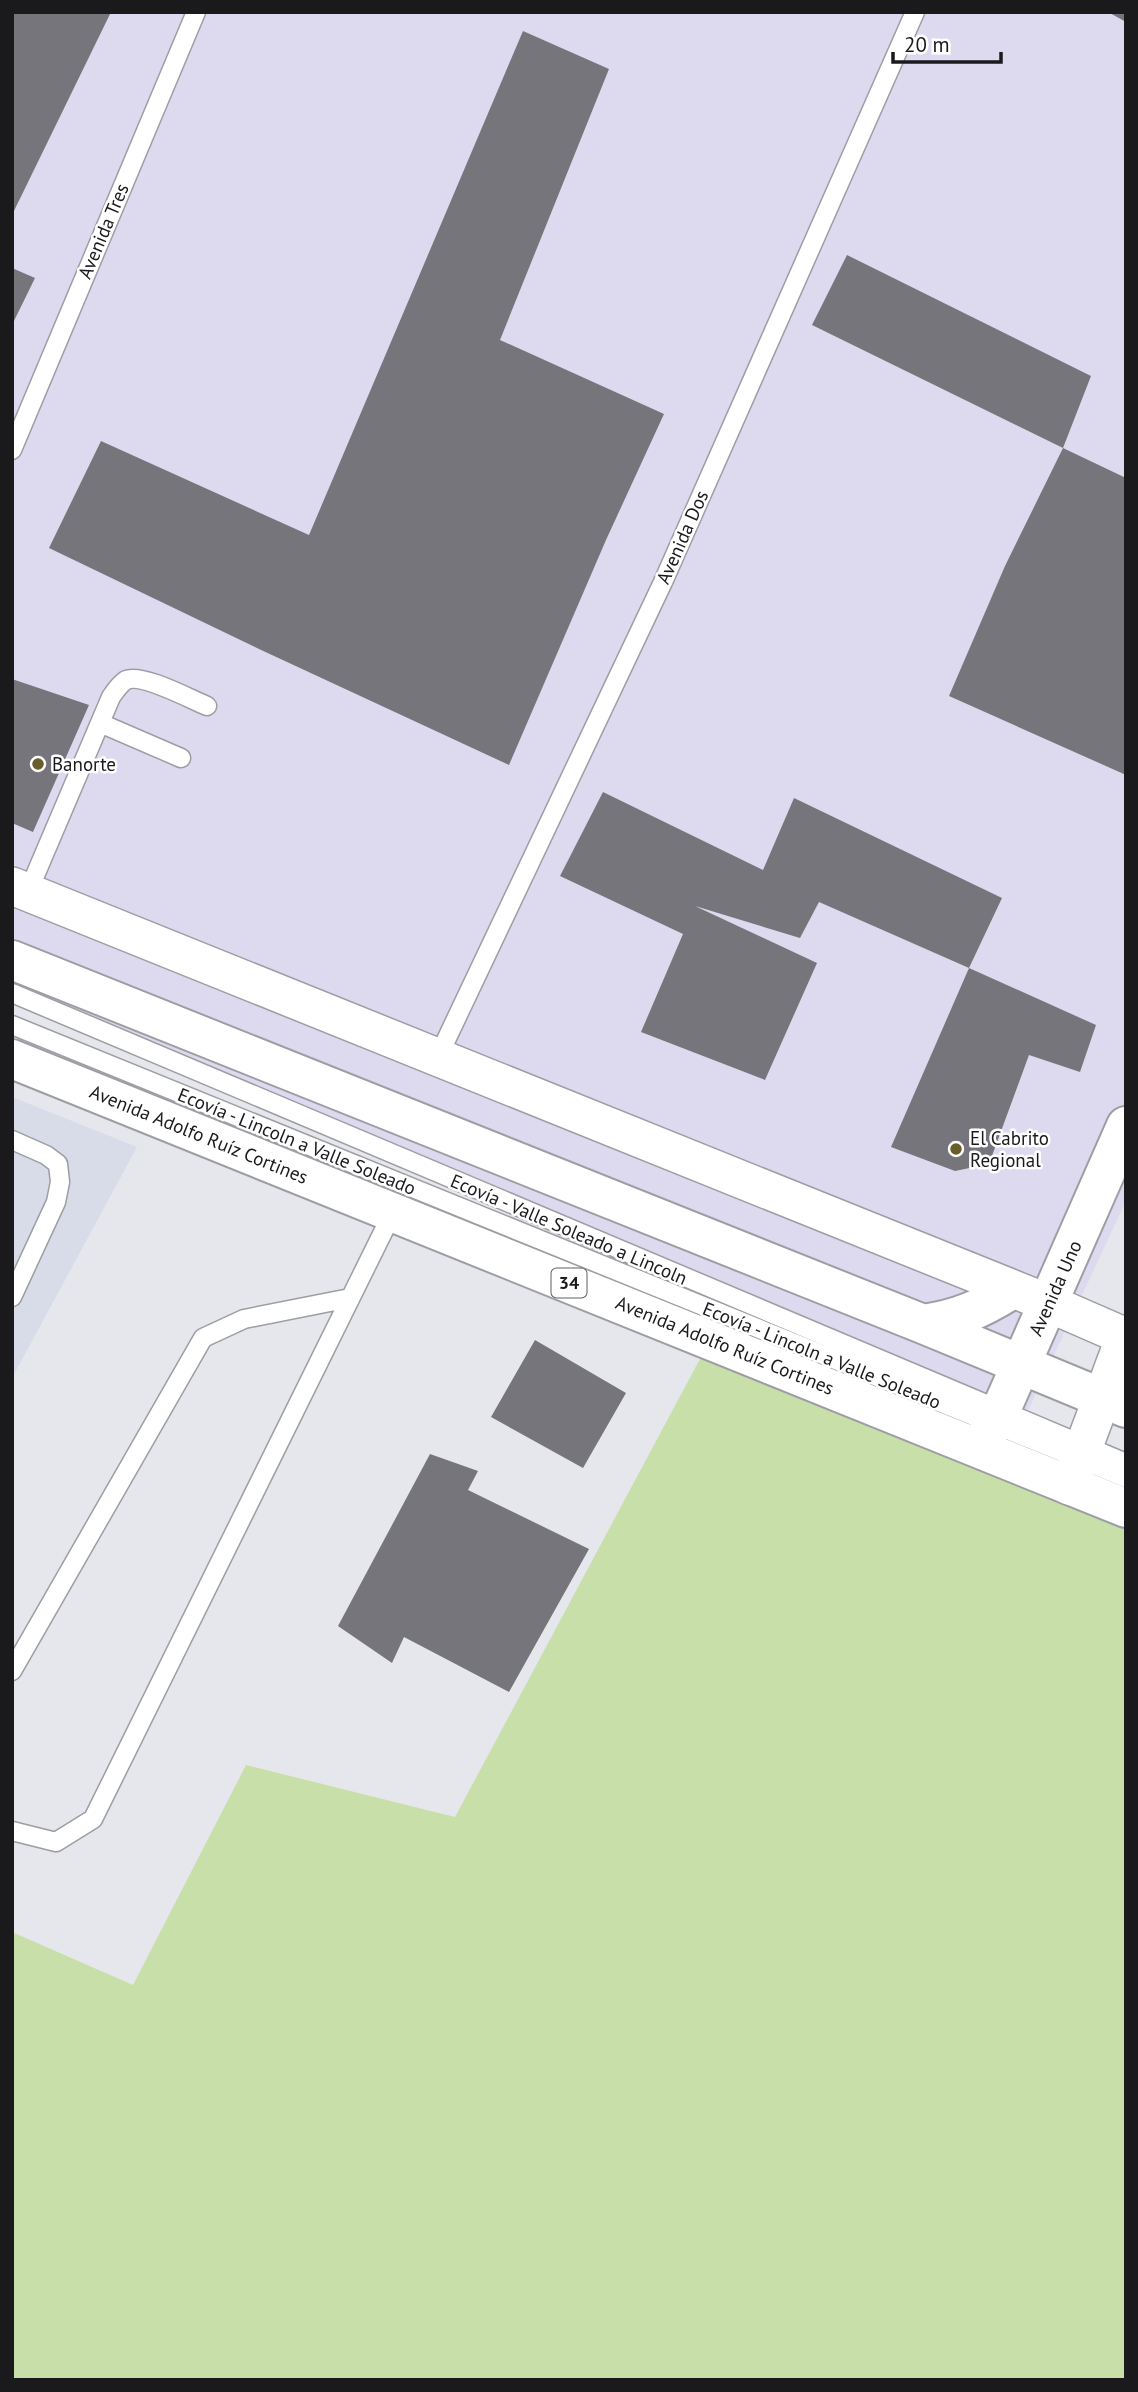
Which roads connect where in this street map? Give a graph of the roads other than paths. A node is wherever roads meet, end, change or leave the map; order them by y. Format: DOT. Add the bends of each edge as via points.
graph roads {
  1 [pos="196,12"];
  2 [pos="915,12"];
  3 [pos="12,450"];
  4 [pos="207,706"];
  5 [pos="100,723"];
  6 [pos="181,758"];
  7 [pos="20,889"];
  8 [pos="12,960"];
  9 [pos="12,993"];
  10 [pos="12,1025"];
  11 [pos="439,1057"];
  12 [pos="12,1059"];
  13 [pos="1126,1126"];
  14 [pos="12,1140"];
  15 [pos="393,1212"];
  16 [pos="1011,1290"];
  17 [pos="12,1297"];
  18 [pos="350,1298"];
  19 [pos="1048,1303"];
  20 [pos="923,1324"];
  21 [pos="1125,1336"];
  22 [pos="1020,1364"];
  23 [pos="1114,1404"];
  24 [pos="991,1428"];
  25 [pos="1126,1463"];
  26 [pos="1077,1464"];
  27 [pos="1126,1478"];
  28 [pos="1126,1508"];
  29 [pos="12,1671"];
  30 [pos="12,1831"];
  1 -- 3 [label="lane, Avenida Tres"];
  2 -- 11 [label="lane, Avenida Dos" via="663,582"];
  4 -- 5 [label="lane" via="142,679 128,679 111,697"];
  5 -- 6 [label="lane"];
  5 -- 7 [label="lane"];
  7 -- 11 [label="street"];
  8 -- 20 [label="main road"];
  9 -- 24 [label="lane, Ecovía - Valle Soleado a Lincoln"];
  10 -- 24 [label="lane, Ecovía - Lincoln a Valle Soleado"];
  11 -- 16 [label="street"];
  12 -- 15 [label="main road, Avenida Adolfo Ruíz Cortines / 34"];
  13 -- 19 [label="main road, Avenida Uno"];
  14 -- 17 [label="lane" via="58,1164 60,1182 56,1202"];
  15 -- 18 [label="lane"];
  15 -- 24 [label="main road, Avenida Adolfo Ruíz Cortines / 34"];
  16 -- 19 [label="street"];
  16 -- 20 [label="main road" via="953,1320"];
  18 -- 29 [label="lane" via="244,1318 203,1338"];
  18 -- 30 [label="lane" via="93,1819 56,1842"];
  19 -- 21 [label="street"];
  19 -- 22 [label="main road, Avenida Uno"];
  20 -- 22 [label="main road"];
  21 -- 23 [label="street"];
  22 -- 23 [label="main road"];
  22 -- 24 [label="main road, Avenida Uno"];
  23 -- 26 [label="street"];
  24 -- 26 [label="main road, Avenida Adolfo Ruíz Cortines / 34"];
  25 -- 26 [label="lane"];
  26 -- 27 [label="lane"];
  26 -- 28 [label="main road, Avenida Adolfo Ruíz Cortines / 34"];
}
